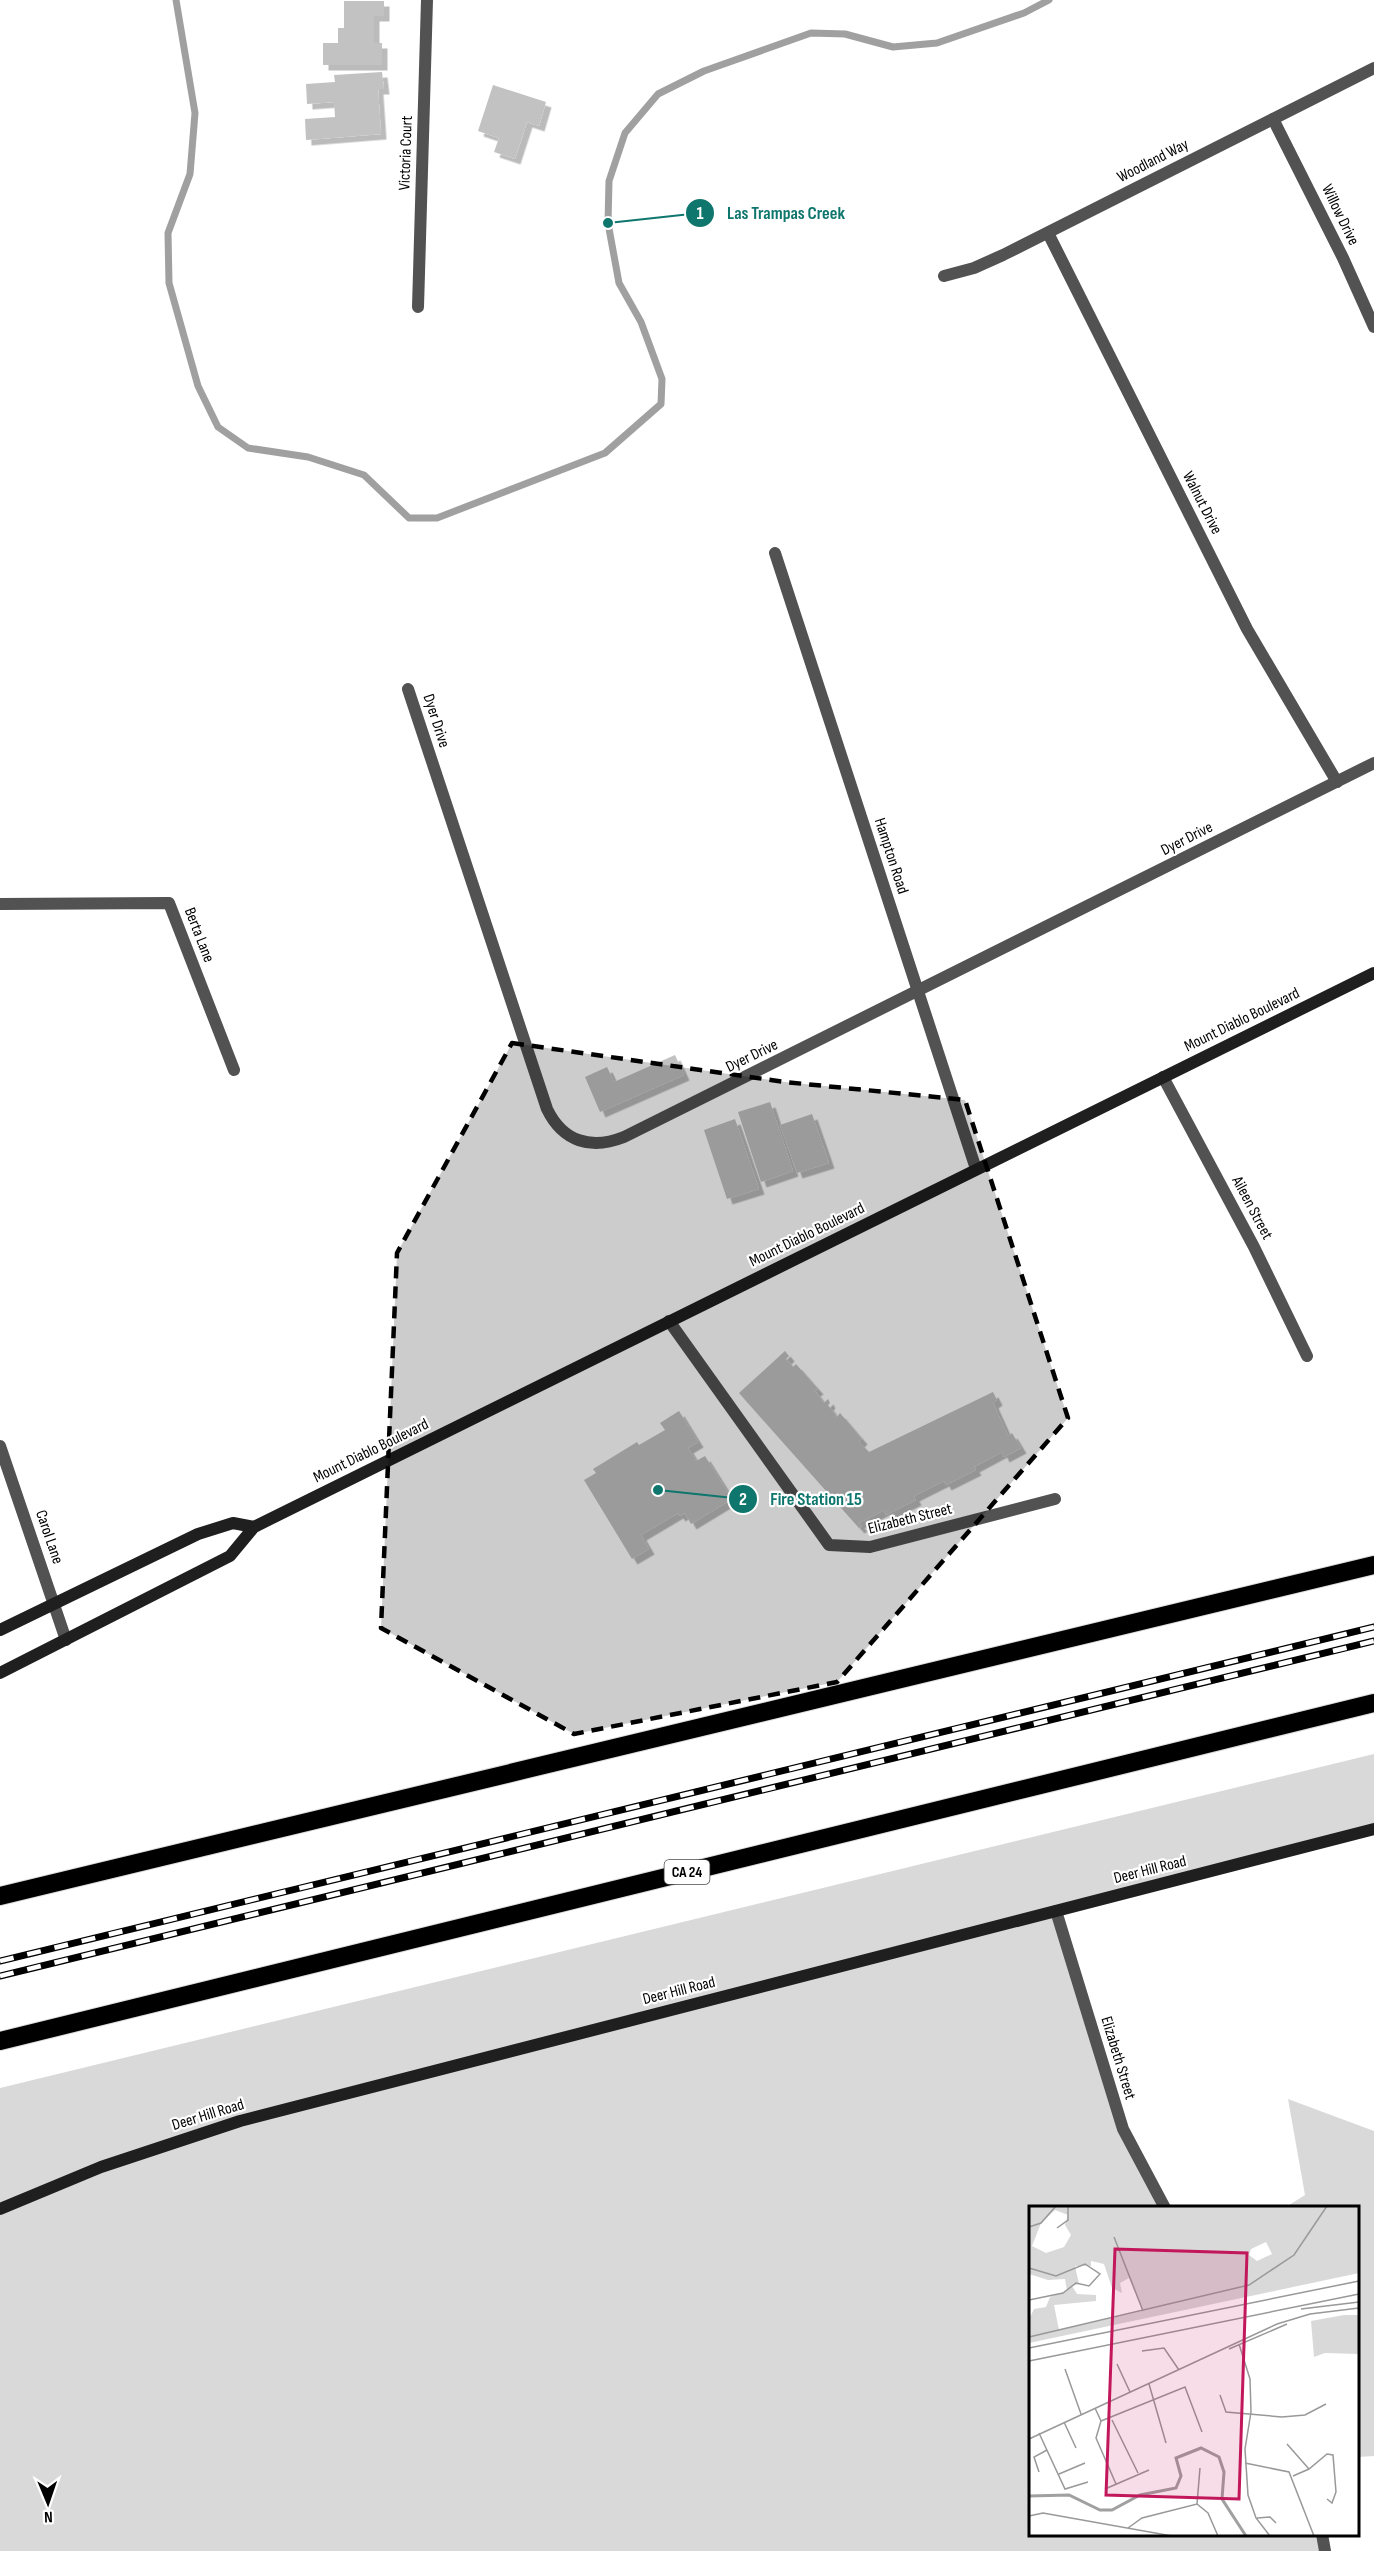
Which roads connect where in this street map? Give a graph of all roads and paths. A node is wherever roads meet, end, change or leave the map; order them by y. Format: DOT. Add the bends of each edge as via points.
graph roads {
  1 [pos="427,0"];
  2 [pos="1374,68"];
  3 [pos="1273,119"];
  4 [pos="1048,233"];
  5 [pos="945,276"];
  6 [pos="418,307"];
  7 [pos="1374,327"];
  8 [pos="775,553"];
  9 [pos="408,689"];
  10 [pos="1374,763"];
  11 [pos="1337,782"];
  12 [pos="0,904"];
  13 [pos="1374,973"];
  14 [pos="917,992"];
  15 [pos="234,1070"];
  16 [pos="1163,1077"];
  17 [pos="976,1170"];
  18 [pos="669,1321"];
  19 [pos="1307,1356"];
  20 [pos="0,1446"];
  21 [pos="1055,1499"];
  22 [pos="254,1527"];
  23 [pos="1374,1565"];
  24 [pos="54,1602"];
  25 [pos="0,1630"];
  26 [pos="66,1640"];
  27 [pos="0,1672"];
  28 [pos="1374,1703"];
  29 [pos="1374,1829"];
  30 [pos="0,1896"];
  31 [pos="1056,1911"];
  32 [pos="0,2041"];
  33 [pos="1164,2206"];
  34 [pos="0,2209"];
  35 [pos="1322,2536"];
  36 [pos="1325,2551"];
  1 -- 6 [label="street, Victoria Court"];
  2 -- 3 [label="street, Woodland Way"];
  3 -- 4 [label="street, Woodland Way"];
  3 -- 7 [label="street, Willow Drive"];
  4 -- 5 [label="street, Woodland Way" via="974,268"];
  4 -- 11 [label="street, Walnut Drive" via="1247,629"];
  8 -- 14 [label="street, Hampton Road"];
  9 -- 14 [label="street, Dyer Drive" via="547,1109 565,1134 593,1144 608,1144"];
  10 -- 11 [label="street, Dyer Drive"];
  11 -- 14 [label="street, Dyer Drive"];
  12 -- 15 [label="street, Berta Lane" via="169,903"];
  13 -- 16 [label="main road, Mount Diablo Boulevard"];
  14 -- 17 [label="street, Hampton Road"];
  16 -- 17 [label="main road, Mount Diablo Boulevard"];
  16 -- 19 [label="street, Aileen Street"];
  17 -- 18 [label="main road, Mount Diablo Boulevard"];
  18 -- 21 [label="street, Elizabeth Street" via="829,1545 870,1547"];
  18 -- 22 [label="main road, Mount Diablo Boulevard"];
  20 -- 24 [label="street, Carol Lane"];
  22 -- 24 [label="main road, Mount Diablo Boulevard" via="233,1523 198,1534"];
  22 -- 26 [label="main road, Mount Diablo Boulevard" via="230,1557"];
  23 -- 30 [label="highway"];
  24 -- 25 [label="main road, Mount Diablo Boulevard"];
  24 -- 26 [label="street, Carol Lane"];
  26 -- 27 [label="main road, Mount Diablo Boulevard"];
  28 -- 32 [label="highway, CA 24"];
  29 -- 31 [label="main road, Deer Hill Road"];
  31 -- 33 [label="street, Elizabeth Street" via="1123,2129"];
  31 -- 34 [label="main road, Deer Hill Road" via="240,2121 101,2167"];
  35 -- 36 [label="street"];
}
